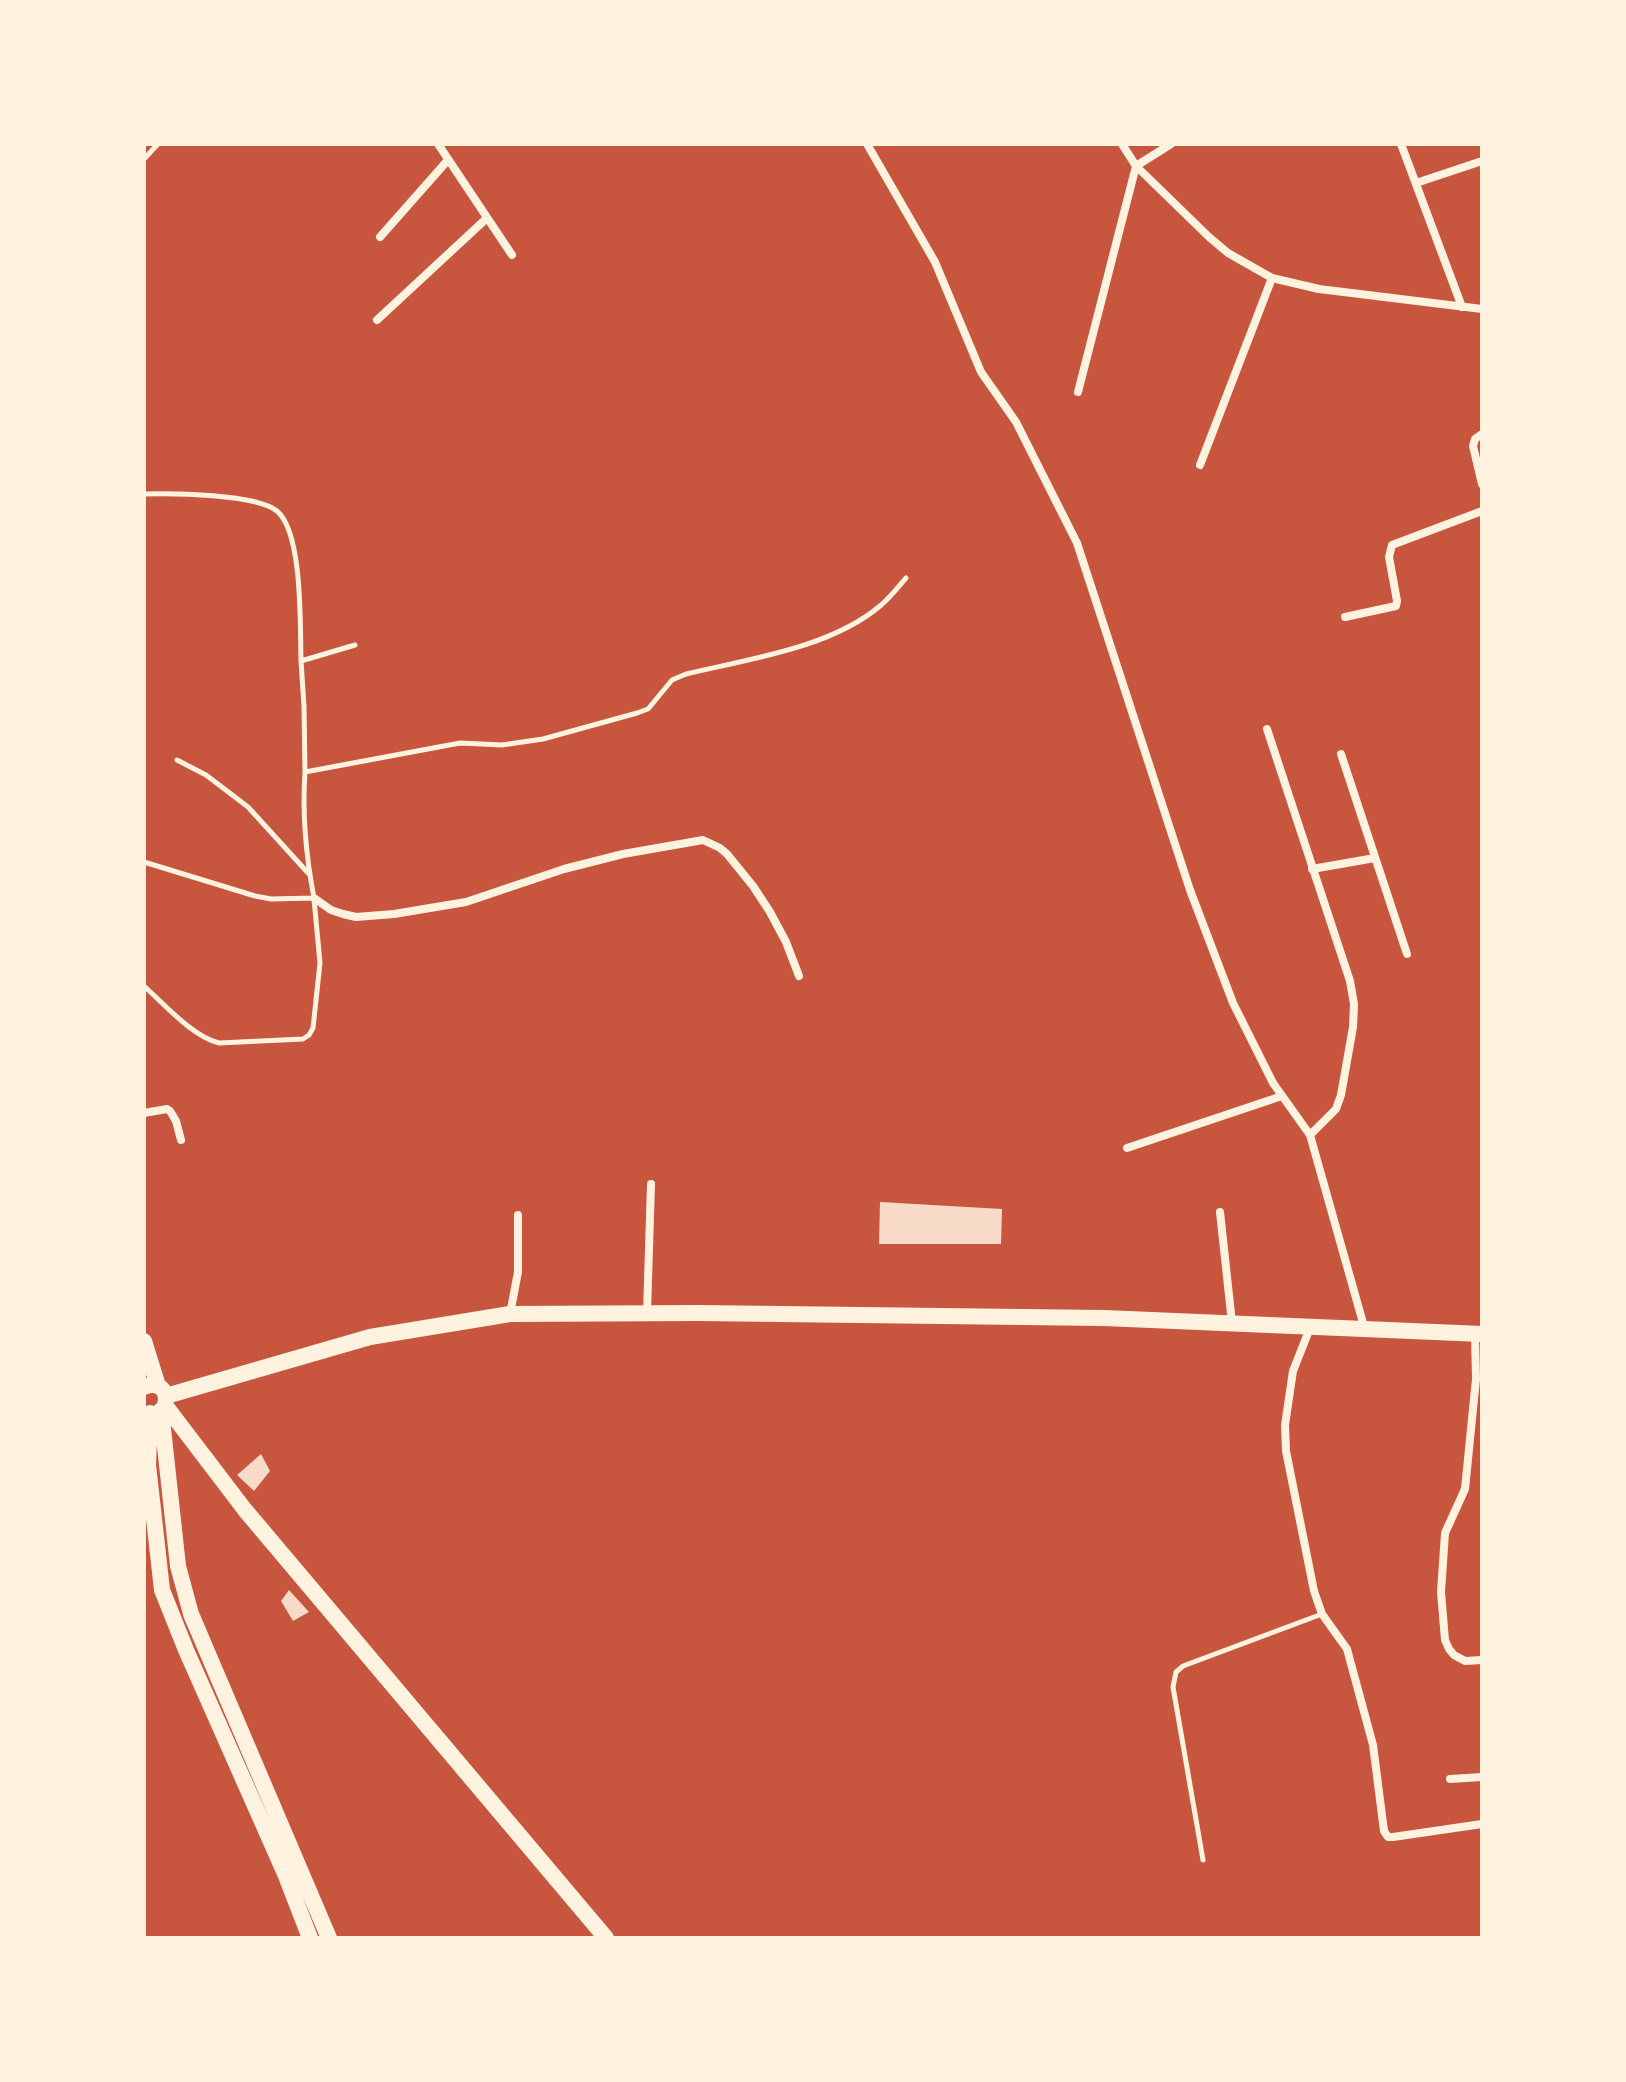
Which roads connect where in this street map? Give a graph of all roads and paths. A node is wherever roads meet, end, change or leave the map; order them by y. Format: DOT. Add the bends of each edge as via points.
graph roads {
  1 [pos="158,144"];
  2 [pos="438,144"];
  3 [pos="867,144"];
  4 [pos="1122,144"];
  5 [pos="1171,144"];
  6 [pos="1401,144"];
  7 [pos="144,159"];
  8 [pos="448,160"];
  9 [pos="1482,161"];
  10 [pos="1136,166"];
  11 [pos="1416,183"];
  12 [pos="487,218"];
  13 [pos="380,237"];
  14 [pos="512,255"];
  15 [pos="1272,278"];
  16 [pos="1462,307"];
  17 [pos="1482,309"];
  18 [pos="377,320"];
  19 [pos="1078,392"];
  20 [pos="1482,434"];
  21 [pos="1200,465"];
  22 [pos="1482,484"];
  23 [pos="144,494"];
  24 [pos="1482,511"];
  25 [pos="906,578"];
  26 [pos="1345,617"];
  27 [pos="355,645"];
  28 [pos="301,661"];
  29 [pos="1267,729"];
  30 [pos="1341,754"];
  31 [pos="177,760"];
  32 [pos="305,772"];
  33 [pos="1375,858"];
  34 [pos="144,862"];
  35 [pos="1312,869"];
  36 [pos="310,875"];
  37 [pos="314,898"];
  38 [pos="1407,954"];
  39 [pos="799,976"];
  40 [pos="144,986"];
  41 [pos="1282,1096"];
  42 [pos="144,1113"];
  43 [pos="1310,1135"];
  44 [pos="181,1140"];
  45 [pos="1127,1148"];
  46 [pos="651,1184"];
  47 [pos="1220,1212"];
  48 [pos="518,1215"];
  49 [pos="510,1314"];
  50 [pos="647,1314"];
  51 [pos="1232,1324"];
  52 [pos="1310,1328"];
  53 [pos="1365,1330"];
  54 [pos="1479,1334"];
  55 [pos="144,1341"];
  56 [pos="154,1396"];
  57 [pos="183,1582"];
  58 [pos="162,1590"];
  59 [pos="1322,1614"];
  60 [pos="1482,1660"];
  61 [pos="254,1760"];
  62 [pos="237,1767"];
  63 [pos="1482,1777"];
  64 [pos="1450,1779"];
  65 [pos="1482,1824"];
  66 [pos="1203,1860"];
  67 [pos="310,1938"];
  68 [pos="329,1938"];
  69 [pos="606,1938"];
  1 -- 7 [label="lane"];
  2 -- 8 [label="street"];
  3 -- 41 [label="street" via="935,262 981,372 1016,422 1072,531 1190,890 1233,1003"];
  4 -- 10 [label="street"];
  5 -- 10 [label="street"];
  6 -- 11 [label="street"];
  8 -- 12 [label="street"];
  8 -- 13 [label="street"];
  9 -- 11 [label="street"];
  10 -- 15 [label="street" via="1228,253"];
  10 -- 19 [label="street"];
  11 -- 16 [label="street"];
  12 -- 14 [label="street"];
  12 -- 18 [label="street"];
  15 -- 16 [label="street"];
  15 -- 21 [label="street"];
  16 -- 17 [label="street"];
  20 -- 22 [label="street" via="1473,446"];
  23 -- 28 [label="lane" via="218,497 266,504 279,513 295,556"];
  24 -- 26 [label="street" via="1392,545 1396,606"];
  25 -- 32 [label="lane" via="852,626 813,643 686,674 672,680 648,709 637,713 543,739 502,745 460,743"];
  27 -- 28 [label="lane"];
  28 -- 32 [label="lane"];
  29 -- 35 [label="street"];
  30 -- 33 [label="street"];
  31 -- 36 [label="lane" via="248,807"];
  32 -- 36 [label="lane" via="302,805"];
  33 -- 35 [label="street"];
  33 -- 38 [label="street"];
  34 -- 37 [label="lane" via="255,896"];
  35 -- 43 [label="street" via="1354,1004 1341,1095 1336,1109"];
  36 -- 37 [label="lane"];
  37 -- 39 [label="street" via="343,914 378,917 466,902 564,869 703,840 727,854 753,886"];
  37 -- 40 [label="lane" via="320,963 313,1028 303,1039 211,1041"];
  41 -- 43 [label="street"];
  41 -- 45 [label="street"];
  42 -- 44 [label="street" via="170,1111"];
  43 -- 53 [label="street"];
  46 -- 50 [label="street"];
  47 -- 51 [label="street"];
  48 -- 49 [label="street" via="518,1272"];
  49 -- 50 [label="main road"];
  49 -- 56 [label="main road" via="370,1337"];
  50 -- 51 [label="main road"];
  51 -- 52 [label="main road"];
  52 -- 53 [label="main road"];
  52 -- 59 [label="street" via="1293,1371 1286,1451"];
  53 -- 54 [label="main road"];
  54 -- 60 [label="street" via="1465,1489 1445,1533 1441,1592 1449,1649 1465,1661"];
  55 -- 56 [label="main road"];
  56 -- 57 [label="main road"];
  56 -- 58 [label="main road" via="148,1465"];
  56 -- 69 [label="main road"];
  57 -- 58 [label="main road"];
  57 -- 61 [label="main road" via="191,1614"];
  58 -- 62 [label="main road"];
  59 -- 65 [label="street" via="1350,1657 1373,1745 1386,1835"];
  59 -- 66 [label="lane" via="1176,1672 1173,1687"];
  61 -- 62 [label="main road"];
  61 -- 68 [label="main road"];
  62 -- 67 [label="main road"];
  63 -- 64 [label="street"];
}
